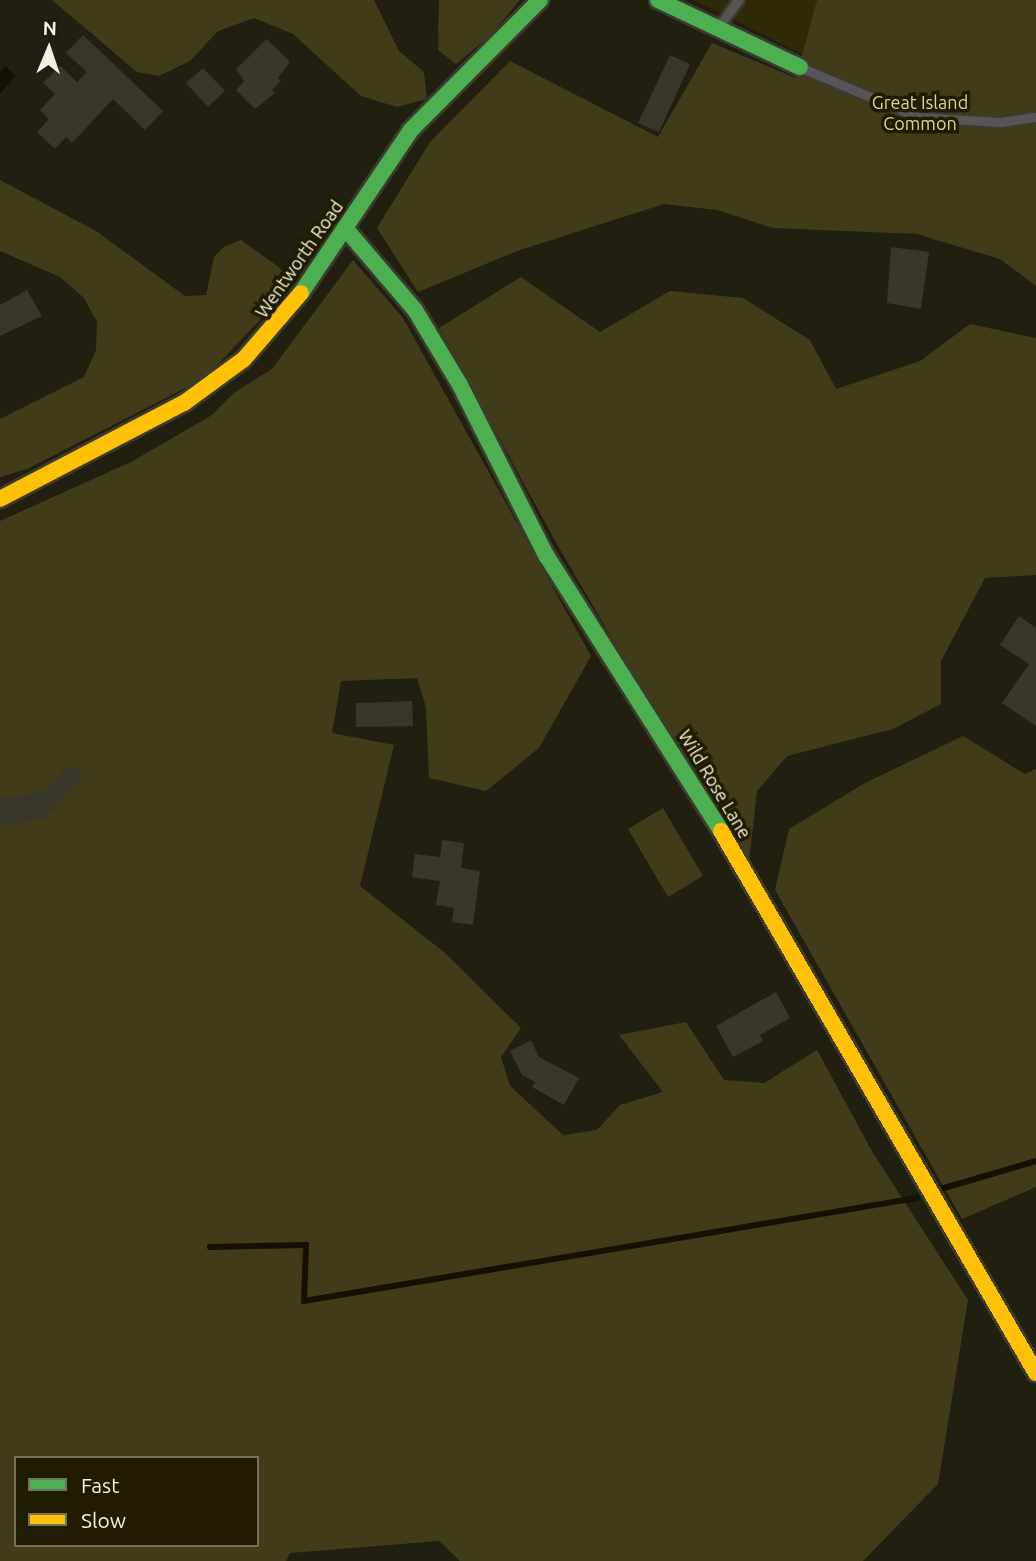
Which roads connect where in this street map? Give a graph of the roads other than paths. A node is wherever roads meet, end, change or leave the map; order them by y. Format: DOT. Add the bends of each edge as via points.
graph roads {
  1 [pos="540,0"];
  2 [pos="658,0"];
  3 [pos="738,0"];
  4 [pos="718,27"];
  5 [pos="800,67"];
  6 [pos="1036,117"];
  7 [pos="345,228"];
  8 [pos="0,499"];
  9 [pos="1036,1373"];
  1 -- 7 [label="street, Wentworth Road" via="411,130"];
  2 -- 4 [label="street"];
  3 -- 4 [label="lane"];
  4 -- 5 [label="street"];
  5 -- 6 [label="lane" via="918,117 959,121"];
  7 -- 8 [label="street, Wentworth Road" via="263,342 218,381"];
  7 -- 9 [label="street, Wild Rose Lane" via="415,310 460,385 546,555 650,713 794,951 892,1130"];
}
